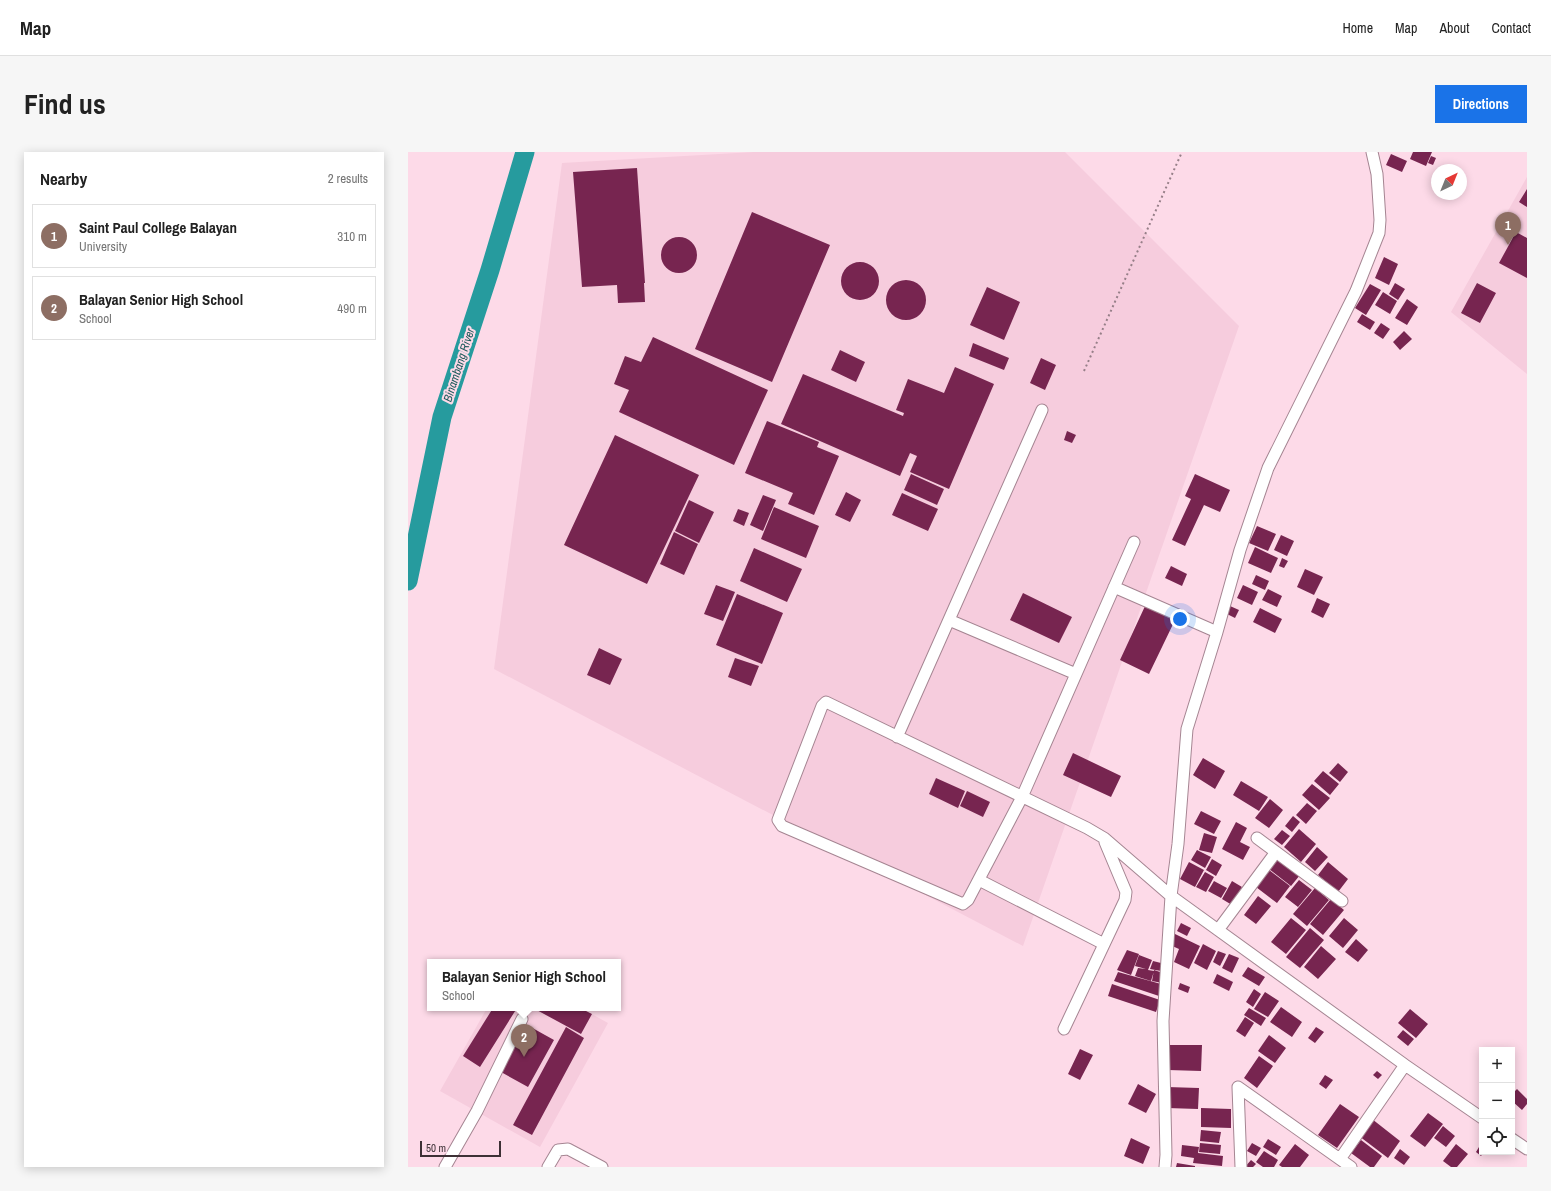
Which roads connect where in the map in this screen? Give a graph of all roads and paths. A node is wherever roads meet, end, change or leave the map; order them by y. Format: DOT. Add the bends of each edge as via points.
graph roads {
  1 [pos="1182,152"];
  2 [pos="1372,152"];
  3 [pos="1084,371"];
  4 [pos="1042,410"];
  5 [pos="1134,542"];
  6 [pos="1114,587"];
  7 [pos="949,620"];
  8 [pos="1217,632"];
  9 [pos="1076,674"];
  10 [pos="897,737"];
  11 [pos="1022,796"];
  12 [pos="1104,838"];
  13 [pos="1257,838"];
  14 [pos="1276,852"];
  15 [pos="979,880"];
  16 [pos="1171,896"];
  17 [pos="1342,901"];
  18 [pos="1218,930"];
  19 [pos="1104,944"];
  20 [pos="522,1019"];
  21 [pos="1064,1029"];
  22 [pos="1405,1065"];
  23 [pos="1479,1116"];
  24 [pos="1515,1141"];
  25 [pos="1527,1149"];
  26 [pos="1340,1158"];
  27 [pos="445,1167"];
  28 [pos="548,1167"];
  29 [pos="602,1167"];
  30 [pos="1164,1167"];
  31 [pos="1241,1167"];
  32 [pos="1351,1167"];
  1 -- 3 [label="path"];
  2 -- 8 [label="street" via="1377,174 1379,233 1356,291 1268,468 1240,550"];
  4 -- 7 [label="street"];
  5 -- 6 [label="street"];
  6 -- 8 [label="street"];
  6 -- 9 [label="street"];
  7 -- 9 [label="street"];
  7 -- 10 [label="street"];
  8 -- 16 [label="street" via="1187,729 1178,844"];
  9 -- 11 [label="street"];
  10 -- 11 [label="street"];
  10 -- 15 [label="street" via="826,702 822,706 778,820 782,826 963,904"];
  11 -- 12 [label="street"];
  11 -- 15 [label="street"];
  12 -- 16 [label="street"];
  12 -- 19 [label="street" via="1126,892 1125,900"];
  13 -- 14 [label="street"];
  14 -- 17 [label="street"];
  14 -- 18 [label="street"];
  15 -- 19 [label="street"];
  16 -- 18 [label="street"];
  16 -- 30 [label="street" via="1162,1021 1166,1155"];
  18 -- 22 [label="street"];
  19 -- 21 [label="street"];
  20 -- 27 [label="street" via="477,1111"];
  22 -- 23 [label="street"];
  22 -- 26 [label="street"];
  24 -- 25 [label="street"];
  26 -- 31 [label="street" via="1238,1087"];
  26 -- 32 [label="street"];
  28 -- 29 [label="street" via="558,1150 568,1149"];
}
